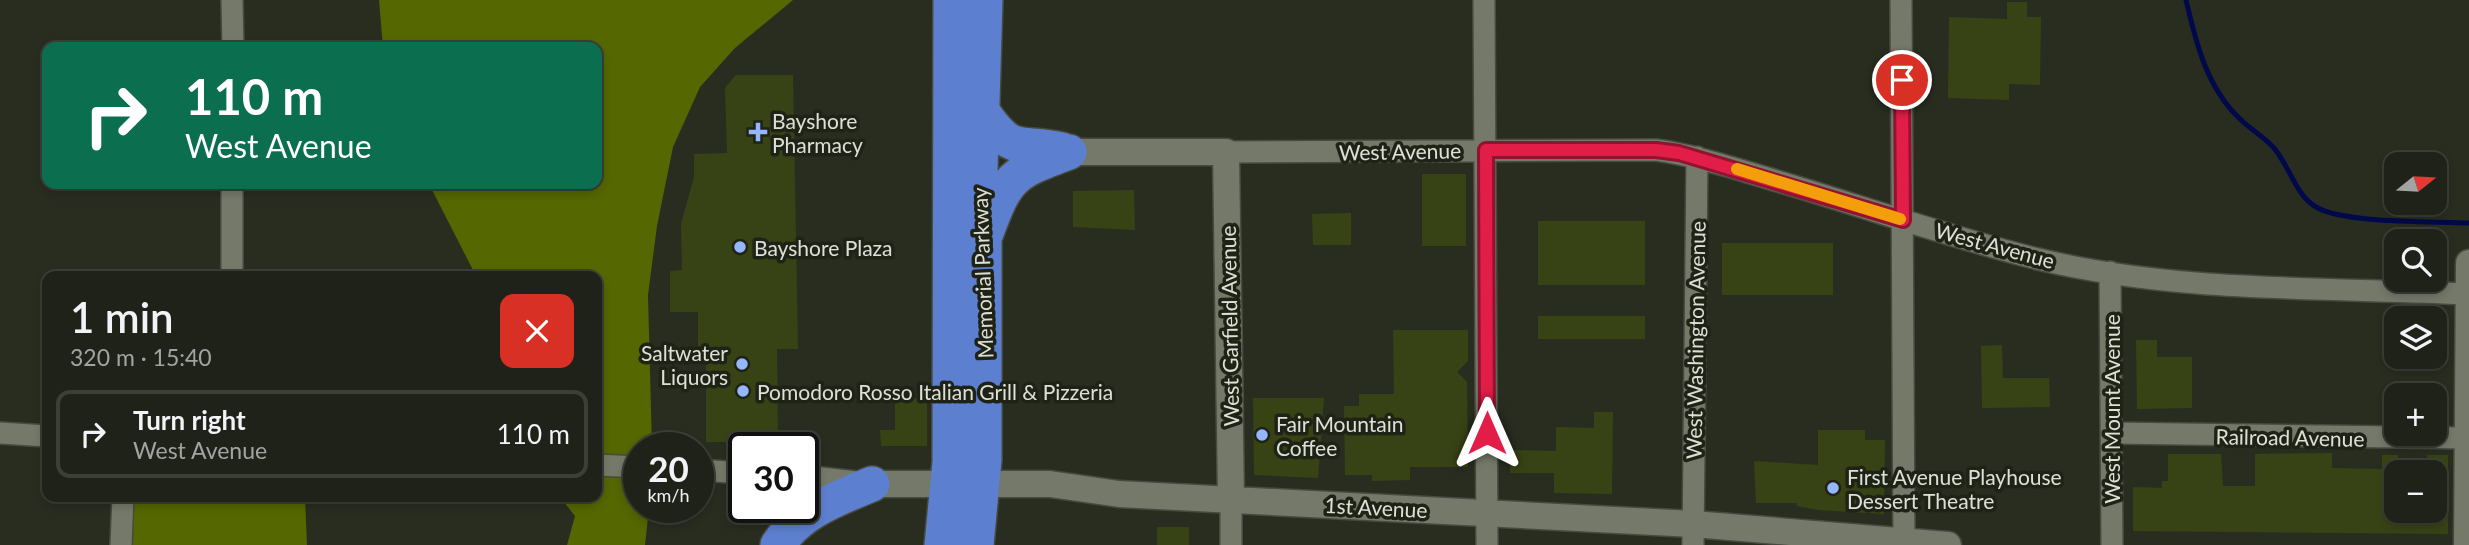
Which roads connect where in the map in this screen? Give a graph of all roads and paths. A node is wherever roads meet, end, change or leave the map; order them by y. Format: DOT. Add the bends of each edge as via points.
graph roads {
  1 [pos="232,0"];
  2 [pos="951,0"];
  3 [pos="985,0"];
  4 [pos="1484,0"];
  5 [pos="1901,0"];
  6 [pos="233,42"];
  7 [pos="984,114"];
  8 [pos="1486,150"];
  9 [pos="1069,152"];
  10 [pos="1226,152"];
  11 [pos="1698,157"];
  12 [pos="232,189"];
  13 [pos="1903,220"];
  14 [pos="984,240"];
  15 [pos="2469,263"];
  16 [pos="232,271"];
  17 [pos="2110,272"];
  18 [pos="2469,294"];
  19 [pos="0,433"];
  20 [pos="2112,433"];
  21 [pos="42,436"];
  22 [pos="2468,438"];
  23 [pos="602,465"];
  24 [pos="623,466"];
  25 [pos="819,478"];
  26 [pos="872,484"];
  27 [pos="966,484"];
  28 [pos="1231,499"];
  29 [pos="122,502"];
  30 [pos="1487,513"];
  31 [pos="1693,534"];
  32 [pos="1904,543"];
  33 [pos="121,545"];
  34 [pos="778,545"];
  35 [pos="942,545"];
  36 [pos="976,545"];
  37 [pos="1231,545"];
  38 [pos="1487,545"];
  39 [pos="1948,545"];
  40 [pos="2112,545"];
  41 [pos="2468,545"];
  1 -- 6 [label="street"];
  2 -- 27 [label="highway, Memorial Parkway"];
  3 -- 7 [label="highway, Memorial Parkway"];
  4 -- 8 [label="street"];
  5 -- 13 [label="street"];
  7 -- 9 [label="highway" via="1011,144"];
  7 -- 14 [label="highway, Memorial Parkway" via="979,203"];
  8 -- 10 [label="street, West Avenue"];
  8 -- 11 [label="street, West Avenue" via="1656,150"];
  8 -- 30 [label="street"];
  9 -- 10 [label="street, West Avenue"];
  9 -- 14 [label="highway" via="1029,167 1009,182"];
  10 -- 28 [label="street, West Garfield Avenue"];
  11 -- 13 [label="street, West Avenue"];
  11 -- 31 [label="street, West Washington Avenue"];
  12 -- 16 [label="street"];
  13 -- 17 [label="street, West Avenue" via="2035,258"];
  13 -- 32 [label="street"];
  14 -- 27 [label="highway, Memorial Parkway"];
  15 -- 18 [label="street"];
  17 -- 18 [label="street, West Avenue" via="2200,283"];
  17 -- 20 [label="street, West Mount Avenue"];
  18 -- 22 [label="street"];
  19 -- 21 [label="street"];
  20 -- 22 [label="street, Railroad Avenue"];
  20 -- 40 [label="street, West Mount Avenue"];
  22 -- 41 [label="street"];
  23 -- 24 [label="street"];
  25 -- 26 [label="street, 1st Avenue"];
  26 -- 27 [label="street, 1st Avenue"];
  26 -- 34 [label="highway" via="811,511"];
  27 -- 28 [label="street, 1st Avenue" via="1050,484 1119,494"];
  27 -- 35 [label="highway, Memorial Parkway"];
  27 -- 36 [label="highway, Memorial Parkway"];
  28 -- 30 [label="street, 1st Avenue"];
  28 -- 37 [label="street"];
  29 -- 33 [label="street"];
  30 -- 31 [label="street, 1st Avenue"];
  30 -- 38 [label="street"];
  31 -- 32 [label="street, 1st Avenue"];
  32 -- 39 [label="street, 1st Avenue"];
}
